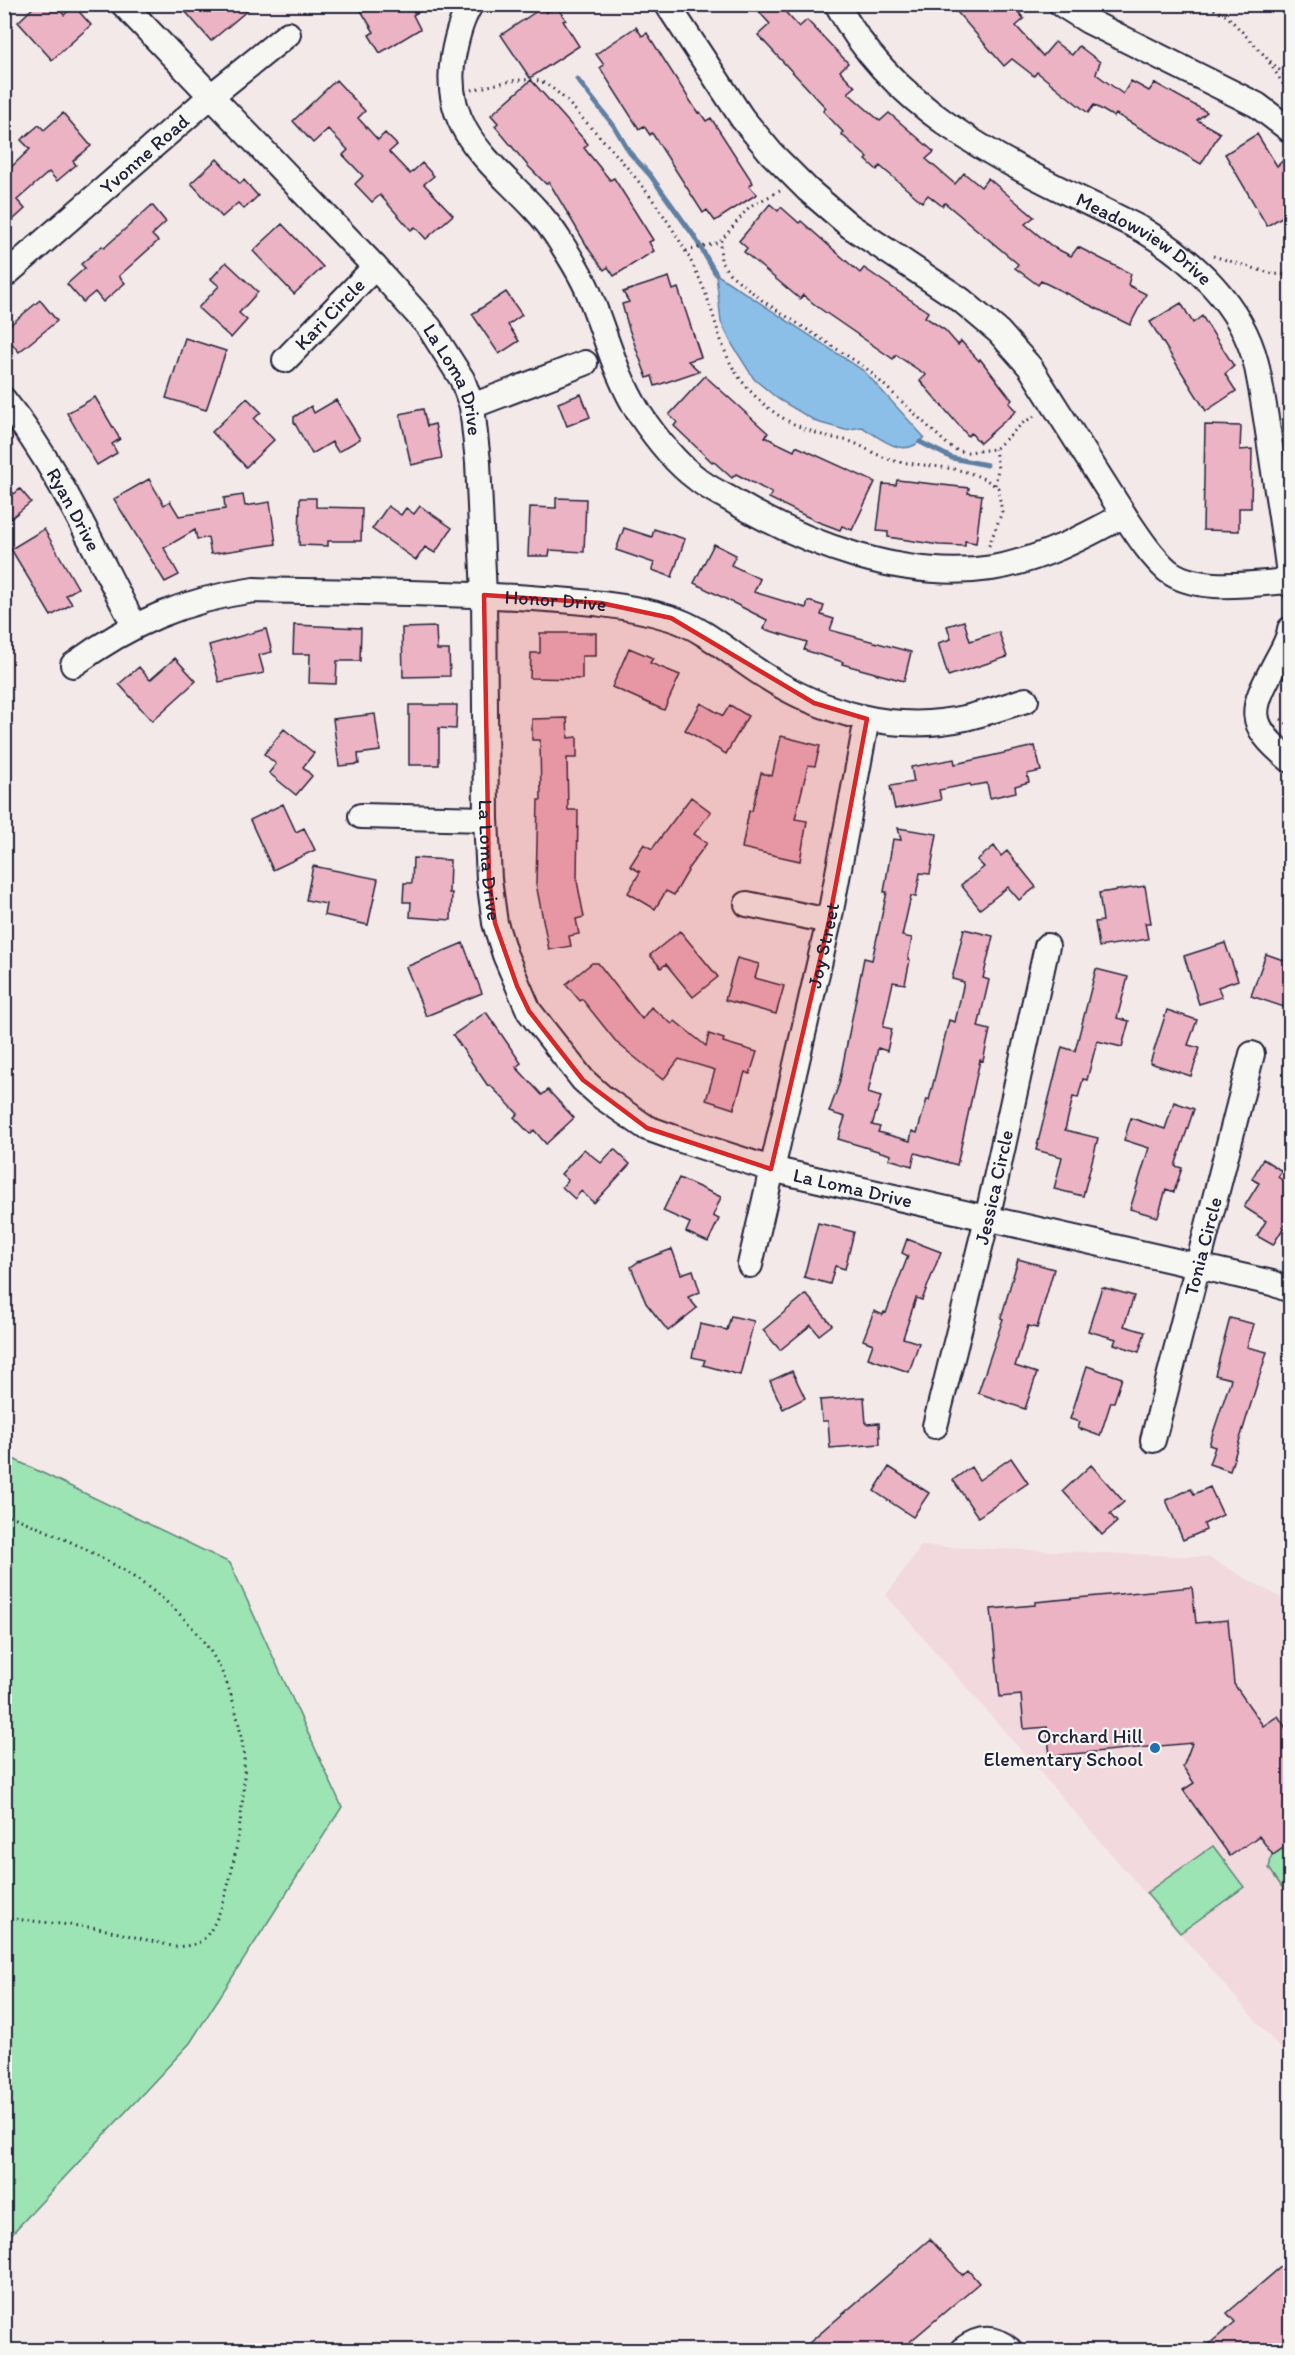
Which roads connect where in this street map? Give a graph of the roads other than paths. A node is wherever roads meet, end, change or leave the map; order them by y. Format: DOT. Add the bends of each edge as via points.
graph roads {
  1 [pos="123,4"];
  2 [pos="471,4"];
  3 [pos="667,4"];
  4 [pos="837,4"];
  5 [pos="1061,4"];
  6 [pos="288,34"];
  7 [pos="211,96"];
  8 [pos="1290,130"];
  9 [pos="375,267"];
  10 [pos="4,276"];
  11 [pos="285,360"];
  12 [pos="585,363"];
  13 [pos="4,400"];
  14 [pos="472,406"];
  15 [pos="1124,515"];
  16 [pos="1290,582"];
  17 [pos="484,595"];
  18 [pos="134,625"];
  19 [pos="1290,628"];
  20 [pos="73,665"];
  21 [pos="1026,700"];
  22 [pos="867,718"];
  23 [pos="1290,760"];
  24 [pos="362,816"];
  25 [pos="486,819"];
  26 [pos="747,904"];
  27 [pos="829,921"];
  28 [pos="1047,946"];
  29 [pos="1252,1054"];
  30 [pos="771,1169"];
  31 [pos="987,1219"];
  32 [pos="750,1265"];
  33 [pos="1198,1268"];
  34 [pos="1290,1290"];
  35 [pos="935,1426"];
  36 [pos="1153,1440"];
  37 [pos="962,2350"];
  38 [pos="1010,2350"];
  1 -- 7 [label="street, La Loma Drive"];
  2 -- 15 [label="street" via="454,47 451,72 453,105 466,135 557,237 589,293 617,374 639,413 681,466 698,481 795,533 841,551 892,564 947,570 1014,564 1066,545"];
  3 -- 15 [label="street, Meadowview Drive" via="742,118 808,190 850,225 961,300 999,332 1030,367"];
  4 -- 16 [label="street, Meadowview Drive" via="879,65 940,122 976,146 1166,244 1209,281 1228,305 1255,360"];
  5 -- 8 [label="street" via="1257,105"];
  6 -- 7 [label="street, Yvonne Road"];
  7 -- 9 [label="street, La Loma Drive"];
  7 -- 10 [label="street, Yvonne Road"];
  9 -- 11 [label="street, Kari Circle"];
  9 -- 14 [label="street, La Loma Drive" via="429,327 462,379"];
  12 -- 14 [label="street"];
  13 -- 18 [label="street, Ryan Drive" via="34,440"];
  14 -- 17 [label="street, La Loma Drive"];
  15 -- 16 [label="street, Meadowview Drive" via="1154,556 1179,578 1216,585"];
  17 -- 18 [label="street, Honor Drive" via="254,590 191,603"];
  17 -- 22 [label="street, Honor Drive" via="601,603 671,618 724,646 762,674 814,703"];
  17 -- 25 [label="street, La Loma Drive"];
  18 -- 20 [label="street, Honor Drive"];
  19 -- 23 [label="street" via="1257,700 1255,714 1266,738"];
  21 -- 22 [label="street, Honor Drive" via="955,719 900,724"];
  22 -- 27 [label="street, Joy Street"];
  24 -- 25 [label="street"];
  25 -- 30 [label="street, La Loma Drive" via="495,923 505,955 529,1011 562,1055 602,1097 647,1128"];
  26 -- 27 [label="street"];
  27 -- 30 [label="street, Joy Street"];
  28 -- 31 [label="street, Jessica Circle"];
  29 -- 33 [label="street, Tonia Circle"];
  30 -- 31 [label="street, La Loma Drive"];
  30 -- 32 [label="street, Joy Street"];
  31 -- 33 [label="street, La Loma Drive"];
  31 -- 35 [label="street, Jessica Circle"];
  33 -- 34 [label="street, La Loma Drive"];
  33 -- 36 [label="street, Tonia Circle"];
  37 -- 38 [label="street" via="989,2339"];
}
